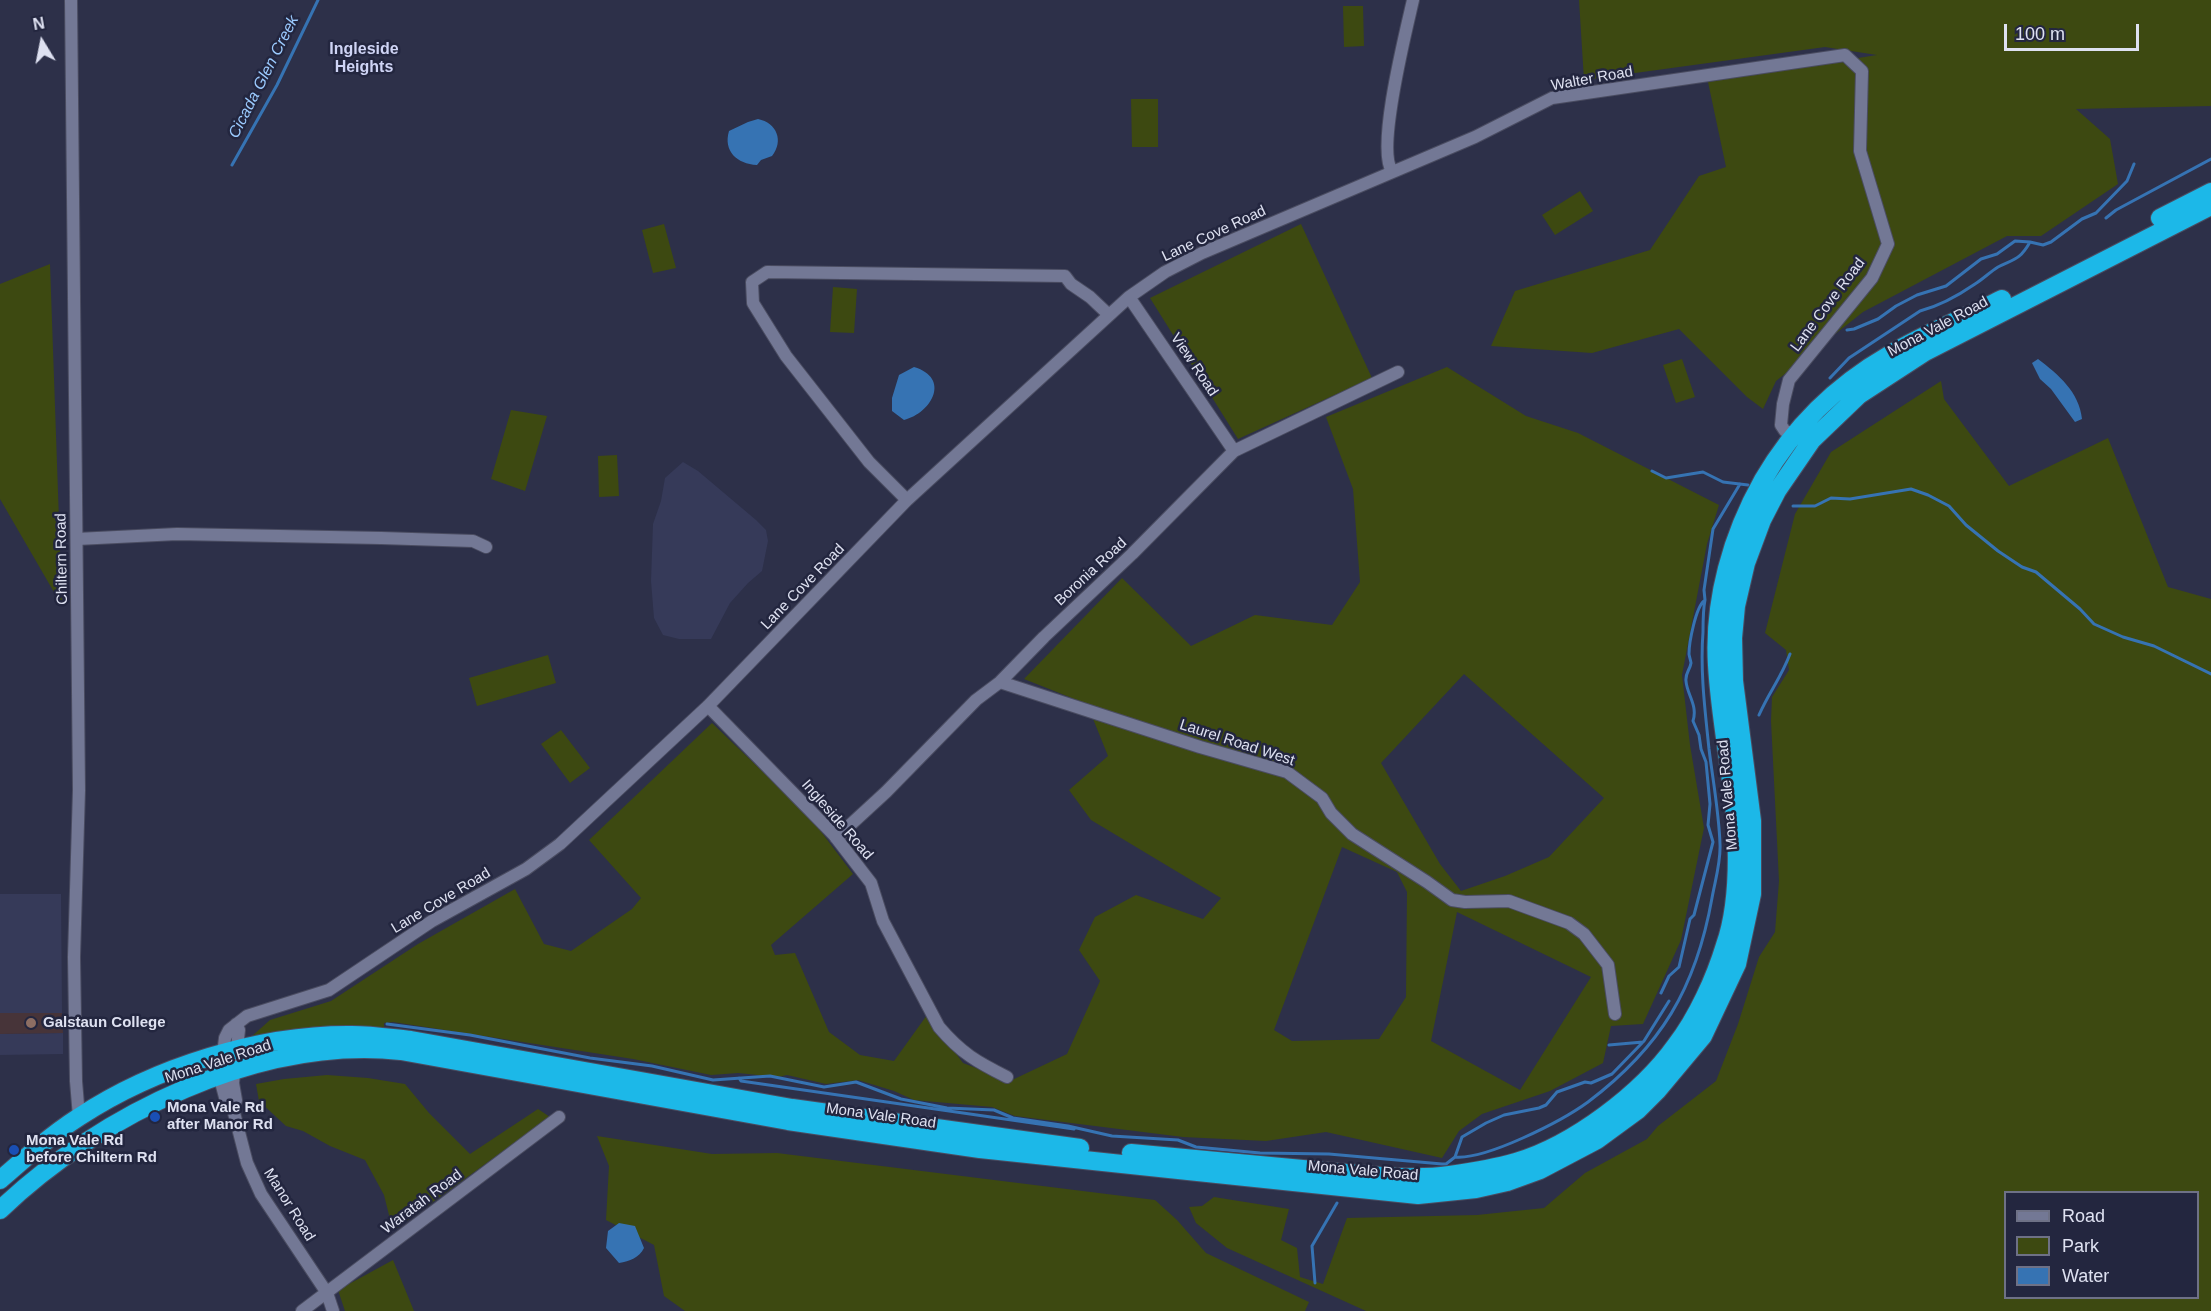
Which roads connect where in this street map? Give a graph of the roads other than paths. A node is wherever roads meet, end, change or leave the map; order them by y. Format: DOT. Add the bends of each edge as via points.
graph roads {
  1 [pos="71,0"];
  2 [pos="1413,0"];
  3 [pos="1860,151"];
  4 [pos="1392,171"];
  5 [pos="2211,192"];
  6 [pos="2211,206"];
  7 [pos="1129,297"];
  8 [pos="1109,315"];
  9 [pos="1398,372"];
  10 [pos="1796,434"];
  11 [pos="1234,451"];
  12 [pos="907,500"];
  13 [pos="77,539"];
  14 [pos="486,547"];
  15 [pos="1000,682"];
  16 [pos="708,706"];
  17 [pos="836,838"];
  18 [pos="1615,1014"];
  19 [pos="230,1052"];
  20 [pos="228,1074"];
  21 [pos="1007,1077"];
  22 [pos="79,1117"];
  23 [pos="559,1117"];
  24 [pos="122,1119"];
  25 [pos="59,1159"];
  26 [pos="0,1180"];
  27 [pos="0,1209"];
  28 [pos="327,1293"];
  29 [pos="302,1311"];
  30 [pos="333,1311"];
  1 -- 13 [label="street, Chiltern Road"];
  2 -- 4 [label="street" via="1391,101 1387,158"];
  3 -- 4 [label="street, Walter Road" via="1862,71 1845,55 1552,98 1475,137"];
  3 -- 10 [label="street, Lane Cove Road" via="1888,244 1872,278 1789,380 1781,425 1785,431"];
  4 -- 7 [label="street, Lane Cove Road" via="1202,253"];
  5 -- 10 [label="highway, Mona Vale Road" via="1888,355 1835,393"];
  6 -- 20 [label="highway, Mona Vale Road" via="1925,352 1859,395 1812,440 1777,490 1746,563 1733,638 1734,681 1752,821 1752,894 1737,964 1703,1036 1657,1091 1597,1140 1540,1170 1507,1182 1418,1195 1153,1168 980,1149 788,1121 389,1049 312,1054"];
  7 -- 8 [label="street, Lane Cove Road"];
  7 -- 11 [label="street, View Road"];
  8 -- 12 [label="street, Lane Cove Road"];
  8 -- 12 [label="street" via="1065,276 767,272 752,282 753,303 786,356 869,462"];
  9 -- 11 [label="street, Boronia Road"];
  10 -- 19 [label="highway, Mona Vale Road" via="1763,480 1739,529 1725,574 1716,663 1736,829 1736,886 1726,943 1707,993 1676,1045 1614,1109 1568,1139 1517,1161 1447,1176 1386,1176 1090,1149 803,1110 372,1035 301,1038"];
  11 -- 15 [label="street, Boronia Road"];
  12 -- 16 [label="street, Lane Cove Road"];
  13 -- 14 [label="street" via="177,534 381,537 468,541"];
  13 -- 22 [label="street, Chiltern Road" via="79,790 74,957"];
  15 -- 17 [label="street, Boronia Road" via="976,700"];
  15 -- 18 [label="street, Laurel Road West" via="1287,772 1322,798 1331,813 1358,839 1452,900 1509,901 1569,923 1584,934 1608,965"];
  16 -- 17 [label="street, Ingleside Road"];
  16 -- 19 [label="street, Lane Cove Road" via="560,844 526,869 432,921 329,990 247,1016 236,1024 239,1030"];
  17 -- 21 [label="street, Ingleside Road" via="871,883 883,921 939,1027 974,1061"];
  19 -- 20 [label="street, Lane Cove Road"];
  19 -- 22 [label="highway, Mona Vale Road" via="141,1084"];
  20 -- 24 [label="highway, Mona Vale Road"];
  20 -- 28 [label="street, Manor Road" via="233,1083 233,1109 243,1153 256,1186"];
  22 -- 24 [label="highway" via="93,1128"];
  22 -- 25 [label="highway" via="76,1137"];
  22 -- 26 [label="highway, Mona Vale Road"];
  23 -- 28 [label="street, Waratah Road"];
  24 -- 25 [label="highway, Mona Vale Road"];
  25 -- 27 [label="highway, Mona Vale Road"];
  28 -- 29 [label="street, Waratah Road"];
  28 -- 30 [label="street, Manor Road"];
}
